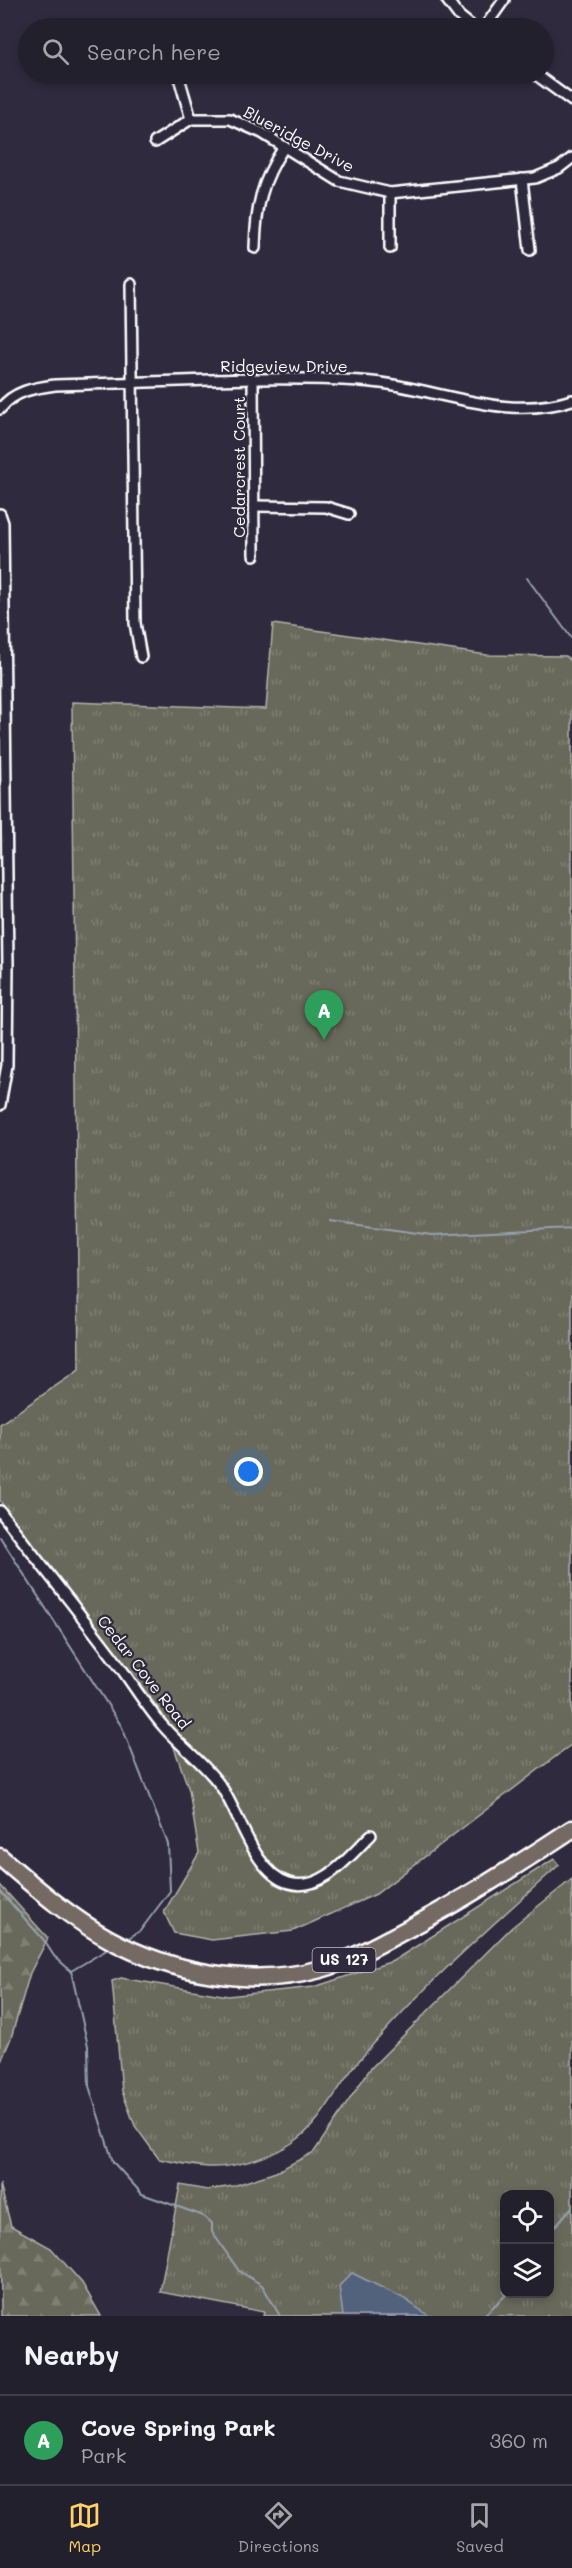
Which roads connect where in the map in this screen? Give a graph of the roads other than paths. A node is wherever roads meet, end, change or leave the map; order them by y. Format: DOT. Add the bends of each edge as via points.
graph roads {
  1 [pos="447,0"];
  2 [pos="504,0"];
  3 [pos="462,18"];
  4 [pos="491,18"];
  5 [pos="181,84"];
  6 [pos="549,84"];
  7 [pos="572,101"];
  8 [pos="191,120"];
  9 [pos="155,142"];
  10 [pos="284,147"];
  11 [pos="572,158"];
  12 [pos="522,179"];
  13 [pos="390,193"];
  14 [pos="255,248"];
  15 [pos="390,248"];
  16 [pos="530,250"];
  17 [pos="132,284"];
  18 [pos="253,379"];
  19 [pos="133,384"];
  20 [pos="572,400"];
  21 [pos="0,409"];
  22 [pos="254,506"];
  23 [pos="0,514"];
  24 [pos="349,514"];
  25 [pos="254,555"];
  26 [pos="141,657"];
  27 [pos="0,1105"];
  28 [pos="0,1511"];
  29 [pos="572,1829"];
  30 [pos="371,1835"];
  31 [pos="0,1857"];
  1 -- 3 [label="street"];
  2 -- 4 [label="street"];
  5 -- 8 [label="street"];
  6 -- 7 [label="street"];
  8 -- 9 [label="street, Blueridge Drive"];
  8 -- 10 [label="street, Blueridge Drive" via="240,122"];
  10 -- 13 [label="street, Blueridge Drive" via="339,182"];
  10 -- 14 [label="street" via="267,173 261,191"];
  11 -- 12 [label="street, Blueridge Drive" via="559,168"];
  12 -- 13 [label="street, Blueridge Drive"];
  12 -- 16 [label="street"];
  13 -- 15 [label="street"];
  17 -- 19 [label="street"];
  18 -- 19 [label="street, Ridgeview Drive"];
  18 -- 20 [label="street, Ridgeview Drive" via="383,383 498,408 545,406"];
  18 -- 22 [label="street, Cedarcrest Court"];
  19 -- 21 [label="street, Ridgeview Drive" via="29,388 8,399"];
  19 -- 26 [label="street" via="135,623"];
  22 -- 24 [label="street" via="326,507"];
  22 -- 25 [label="street, Cedarcrest Court"];
  23 -- 27 [label="street" via="8,966 7,1065"];
  28 -- 30 [label="street, Cedar Cove Road" via="162,1724 209,1769 238,1815 255,1853 276,1876 286,1883 314,1882 332,1872"];
  29 -- 31 [label="highway, US 127" via="502,1876 388,1940 322,1969 274,1976 204,1973 133,1951 67,1912"];
}
